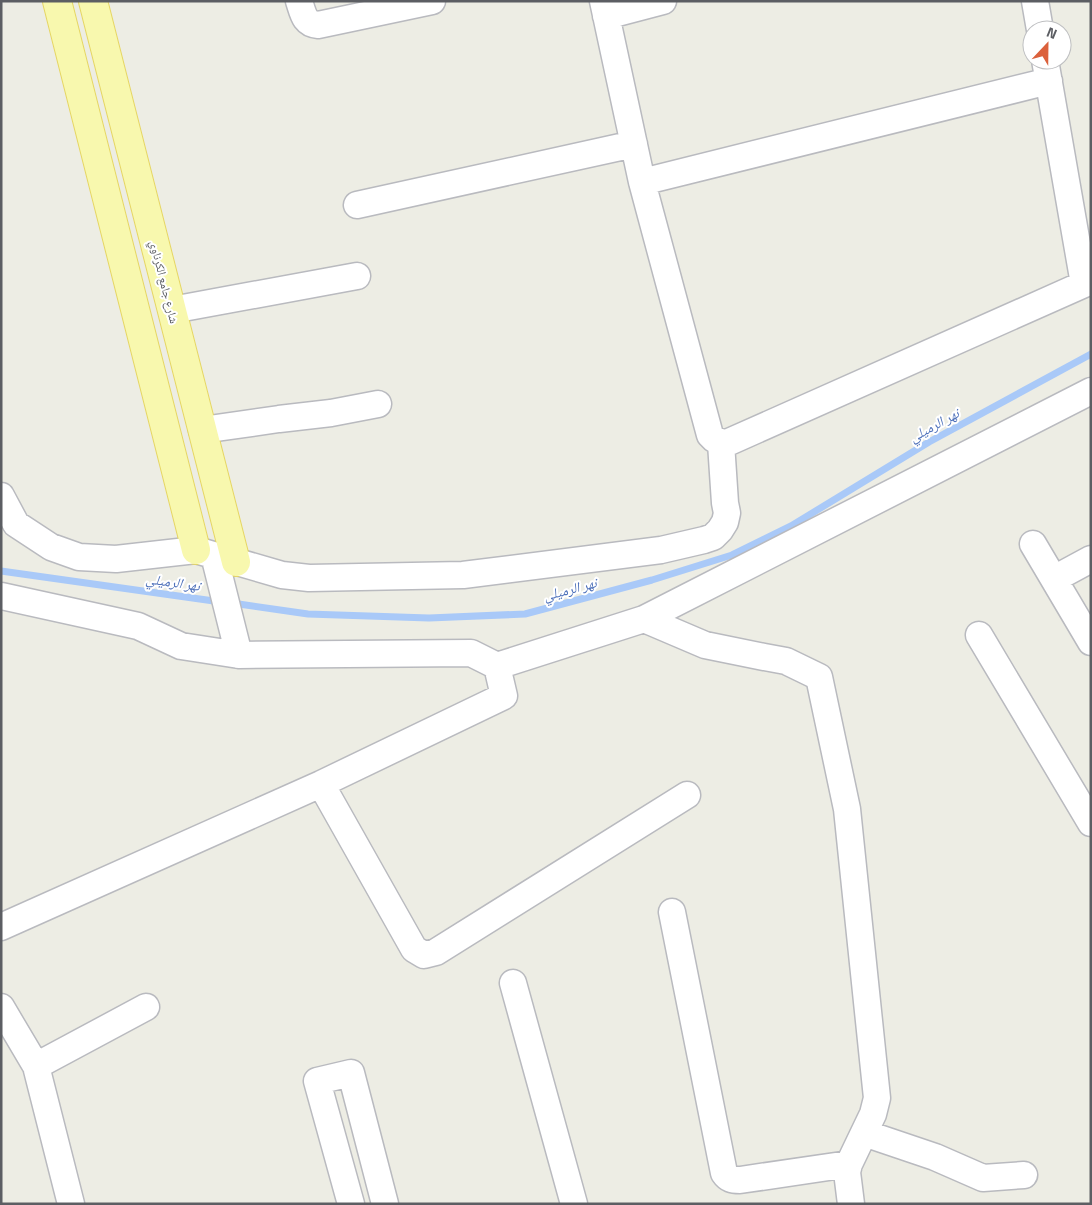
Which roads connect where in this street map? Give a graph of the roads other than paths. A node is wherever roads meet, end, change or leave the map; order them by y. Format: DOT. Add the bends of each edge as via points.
graph roads {
  1 [pos="56,1"];
  2 [pos="93,1"];
  3 [pos="299,1"];
  4 [pos="432,1"];
  5 [pos="663,1"];
  6 [pos="1035,1"];
  7 [pos="604,9"];
  8 [pos="1038,20"];
  9 [pos="1047,70"];
  10 [pos="634,144"];
  11 [pos="642,182"];
  12 [pos="357,206"];
  13 [pos="357,276"];
  14 [pos="1087,283"];
  15 [pos="172,310"];
  16 [pos="1091,391"];
  17 [pos="378,404"];
  18 [pos="202,430"];
  19 [pos="721,442"];
  20 [pos="1,496"];
  21 [pos="1033,544"];
  22 [pos="215,555"];
  23 [pos="1091,559"];
  24 [pos="1054,579"];
  25 [pos="1,596"];
  26 [pos="644,619"];
  27 [pos="979,635"];
  28 [pos="1091,642"];
  29 [pos="239,655"];
  30 [pos="497,666"];
  31 [pos="321,784"];
  32 [pos="687,794"];
  33 [pos="1091,823"];
  34 [pos="672,912"];
  35 [pos="1,927"];
  36 [pos="513,983"];
  37 [pos="1,1007"];
  38 [pos="146,1007"];
  39 [pos="36,1066"];
  40 [pos="864,1133"];
  41 [pos="849,1164"];
  42 [pos="1024,1175"];
  43 [pos="71,1204"];
  44 [pos="351,1204"];
  45 [pos="384,1204"];
  46 [pos="574,1204"];
  47 [pos="851,1204"];
  1 -- 22 [label="main road"];
  2 -- 15 [label="main road, شارع جامع الكرناوي"];
  3 -- 4 [label="street" via="304,18 312,25"];
  5 -- 7 [label="street"];
  6 -- 8 [label="street"];
  7 -- 10 [label="street"];
  9 -- 11 [label="street"];
  9 -- 14 [label="street"];
  10 -- 11 [label="street"];
  10 -- 12 [label="street"];
  11 -- 19 [label="street" via="710,435"];
  13 -- 15 [label="street"];
  14 -- 19 [label="street" via="730,442"];
  15 -- 18 [label="main road, شارع جامع الكرناوي"];
  16 -- 26 [label="street"];
  17 -- 18 [label="street"];
  18 -- 22 [label="main road, شارع جامع الكرناوي"];
  19 -- 22 [label="street" via="725,522 713,537 661,550 463,576 309,578 282,575"];
  20 -- 22 [label="street" via="16,524 50,547 79,557"];
  21 -- 24 [label="street"];
  22 -- 29 [label="street"];
  23 -- 24 [label="street"];
  24 -- 28 [label="street"];
  25 -- 29 [label="street" via="138,626 181,646"];
  26 -- 30 [label="street"];
  26 -- 40 [label="street" via="705,645 786,661 819,677 847,809 876,1098"];
  27 -- 33 [label="street"];
  29 -- 30 [label="street" via="471,653"];
  30 -- 31 [label="street" via="504,696"];
  31 -- 32 [label="street" via="414,949 424,955 436,952"];
  31 -- 35 [label="street"];
  34 -- 41 [label="street" via="724,1173 732,1180 740,1180"];
  36 -- 46 [label="street"];
  37 -- 39 [label="street"];
  38 -- 39 [label="street"];
  39 -- 43 [label="street"];
  40 -- 41 [label="street"];
  40 -- 42 [label="street" via="935,1157 983,1178"];
  41 -- 47 [label="street"];
  44 -- 45 [label="street" via="317,1081 351,1073"];
}
